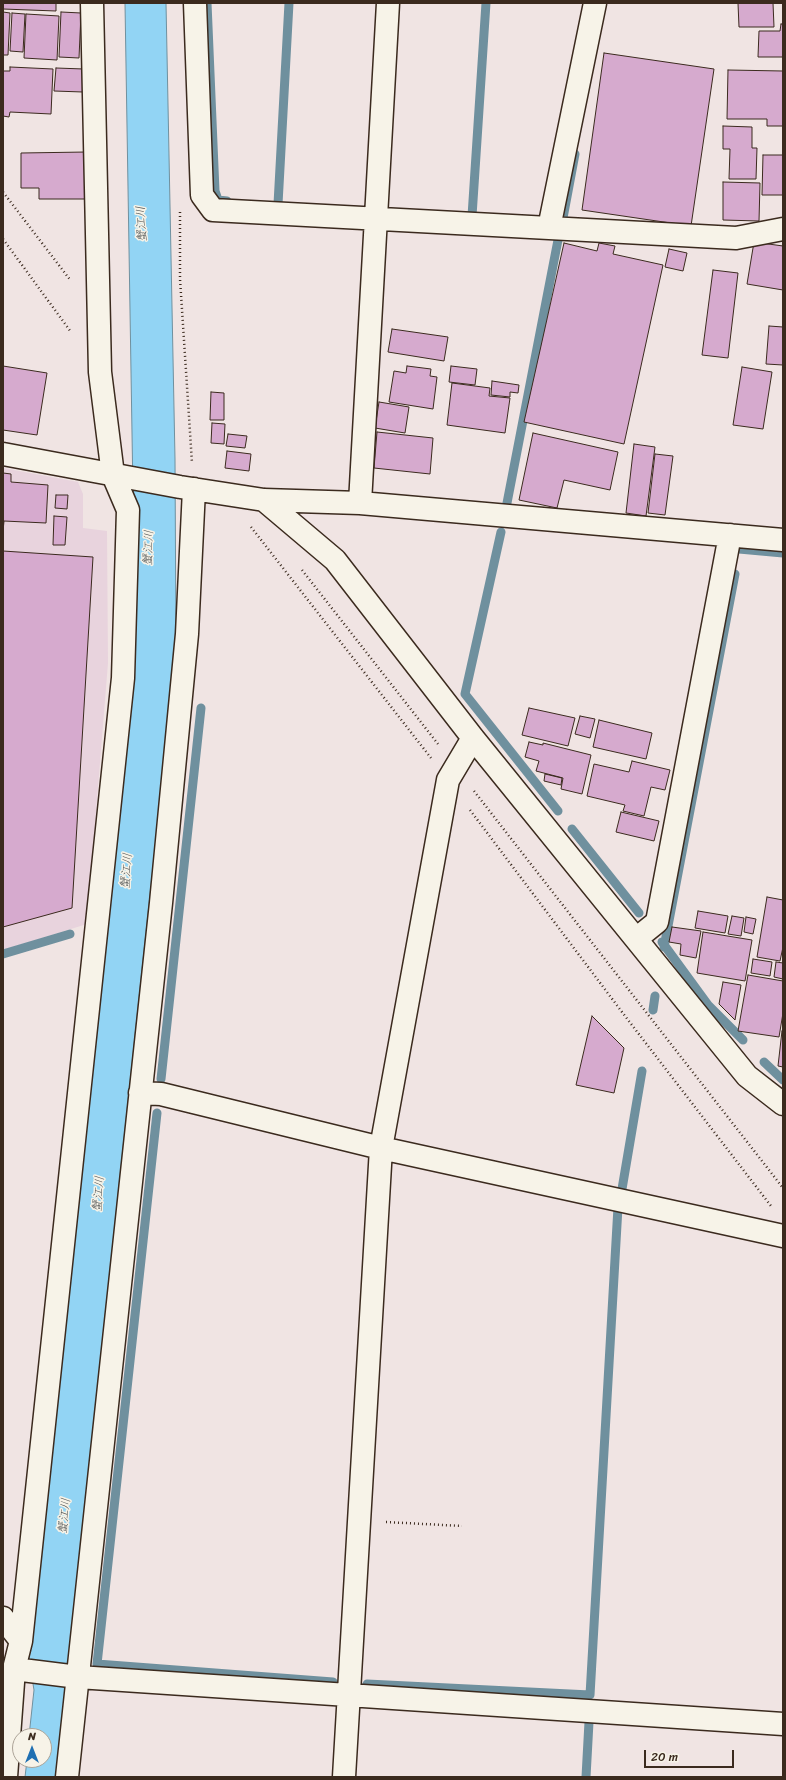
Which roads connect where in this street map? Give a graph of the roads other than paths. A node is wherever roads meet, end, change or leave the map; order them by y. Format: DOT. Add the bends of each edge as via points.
graph roads {
  1 [pos="92,3"];
  2 [pos="195,3"];
  3 [pos="388,3"];
  4 [pos="595,3"];
  5 [pos="375,218"];
  6 [pos="549,228"];
  7 [pos="783,229"];
  8 [pos="3,454"];
  9 [pos="120,476"];
  10 [pos="187,488"];
  11 [pos="264,500"];
  12 [pos="360,503"];
  13 [pos="730,535"];
  14 [pos="783,540"];
  15 [pos="473,738"];
  16 [pos="636,940"];
  17 [pos="140,1093"];
  18 [pos="783,1104"];
  19 [pos="381,1148"];
  20 [pos="783,1236"];
  21 [pos="3,1618"];
  22 [pos="21,1641"];
  23 [pos="19,1670"];
  24 [pos="76,1677"];
  25 [pos="350,1695"];
  26 [pos="783,1724"];
  27 [pos="6,1777"];
  28 [pos="67,1777"];
  29 [pos="344,1777"];
  1 -- 9 [label="street" via="100,372"];
  2 -- 5 [label="street" via="202,195 212,210"];
  3 -- 5 [label="street"];
  4 -- 6 [label="street"];
  5 -- 6 [label="street"];
  5 -- 12 [label="street"];
  6 -- 7 [label="street" via="736,238"];
  8 -- 9 [label="street"];
  9 -- 10 [label="street"];
  9 -- 22 [label="street" via="128,510 123,678"];
  10 -- 11 [label="street"];
  10 -- 17 [label="street" via="187,634"];
  11 -- 12 [label="street"];
  11 -- 15 [label="street" via="335,560"];
  12 -- 13 [label="street"];
  13 -- 14 [label="street"];
  13 -- 16 [label="street" via="658,922"];
  15 -- 16 [label="street"];
  15 -- 19 [label="street" via="452,774"];
  16 -- 18 [label="street" via="747,1076"];
  17 -- 19 [label="street" via="161,1094"];
  17 -- 24 [label="street"];
  19 -- 20 [label="street"];
  19 -- 25 [label="street"];
  21 -- 22 [label="street"];
  22 -- 23 [label="street"];
  23 -- 24 [label="street"];
  23 -- 27 [label="street"];
  24 -- 25 [label="street"];
  24 -- 28 [label="street"];
  25 -- 26 [label="street"];
  25 -- 29 [label="street"];
}
